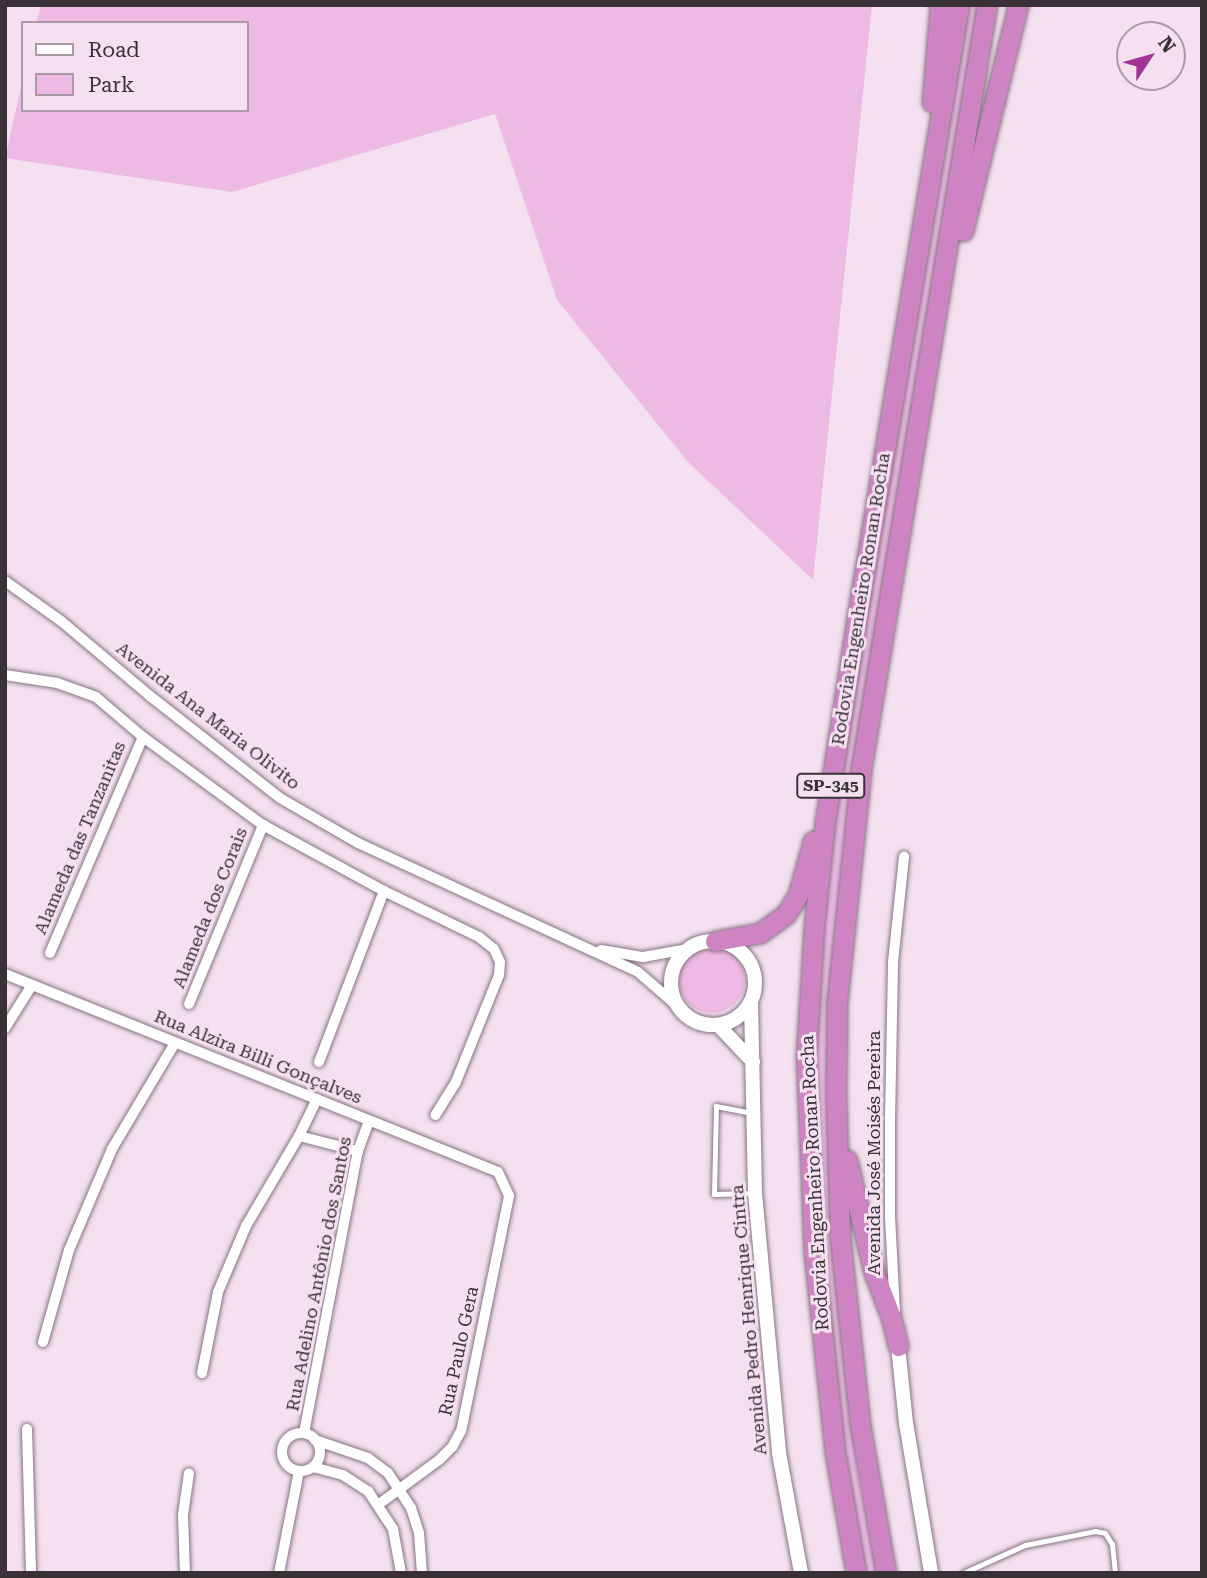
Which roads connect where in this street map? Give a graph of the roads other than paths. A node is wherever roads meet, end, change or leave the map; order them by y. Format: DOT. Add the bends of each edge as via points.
graph roads {
  1 [pos="940,5"];
  2 [pos="959,5"];
  3 [pos="987,5"];
  4 [pos="1018,5"];
  5 [pos="919,255"];
  6 [pos="923,406"];
  7 [pos="5,581"];
  8 [pos="6,677"];
  9 [pos="143,737"];
  10 [pos="834,765"];
  11 [pos="263,825"];
  12 [pos="904,857"];
  13 [pos="384,891"];
  14 [pos="715,941"];
  15 [pos="591,948"];
  16 [pos="688,949"];
  17 [pos="51,953"];
  18 [pos="5,974"];
  19 [pos="32,985"];
  20 [pos="751,1002"];
  21 [pos="189,1004"];
  22 [pos="682,1010"];
  23 [pos="718,1025"];
  24 [pos="5,1028"];
  25 [pos="175,1043"];
  26 [pos="319,1062"];
  27 [pos="753,1062"];
  28 [pos="836,1090"];
  29 [pos="317,1098"];
  30 [pos="754,1113"];
  31 [pos="435,1115"];
  32 [pos="369,1121"];
  33 [pos="299,1136"];
  34 [pos="358,1151"];
  35 [pos="498,1172"];
  36 [pos="755,1193"];
  37 [pos="43,1342"];
  38 [pos="898,1346"];
  39 [pos="202,1373"];
  40 [pos="27,1429"];
  41 [pos="304,1433"];
  42 [pos="315,1440"];
  43 [pos="313,1466"];
  44 [pos="299,1471"];
  45 [pos="189,1473"];
  46 [pos="400,1490"];
  47 [pos="379,1504"];
  48 [pos="31,1573"];
  49 [pos="185,1573"];
  50 [pos="279,1573"];
  51 [pos="401,1573"];
  52 [pos="422,1573"];
  53 [pos="801,1573"];
  54 [pos="856,1573"];
  55 [pos="886,1573"];
  56 [pos="931,1573"];
  57 [pos="963,1573"];
  58 [pos="1115,1573"];
  1 -- 5 [label="highway"];
  2 -- 5 [label="highway, Rodovia Engenheiro Ronan Rocha / SP-345"];
  3 -- 6 [label="highway, Rodovia Engenheiro Ronan Rocha / SP-345"];
  4 -- 6 [label="highway"];
  5 -- 10 [label="highway, Rodovia Engenheiro Ronan Rocha / SP-345"];
  6 -- 28 [label="highway, Rodovia Engenheiro Ronan Rocha / SP-345" via="861,770 837,1003"];
  7 -- 15 [label="street, Avenida Ana Maria Olivito" via="280,798 358,843"];
  8 -- 9 [label="street" via="57,683 96,697"];
  9 -- 11 [label="street"];
  9 -- 17 [label="street, Alameda das Tanzanitas"];
  10 -- 14 [label="highway" via="793,905 779,922 760,933"];
  10 -- 54 [label="highway, Rodovia Engenheiro Ronan Rocha / SP-345" via="815,913 806,1057 818,1306 835,1453"];
  11 -- 13 [label="street"];
  11 -- 21 [label="street, Alameda dos Corais"];
  12 -- 38 [label="street, Avenida José Moisés Pereira" via="893,962 890,1107 890,1218"];
  13 -- 26 [label="street"];
  13 -- 31 [label="street" via="479,937 494,949 500,962 499,975 456,1082"];
  14 -- 16 [label="street"];
  14 -- 20 [label="street" via="741,951 750,962 755,989"];
  15 -- 16 [label="street, Avenida Ana Maria Olivito" via="643,957"];
  15 -- 22 [label="street, Avenida Ana Maria Olivito" via="638,972"];
  16 -- 22 [label="street" via="679,959 671,985"];
  18 -- 19 [label="street, Rua Alzira Billi Gonçalves"];
  19 -- 24 [label="street"];
  19 -- 25 [label="street, Rua Alzira Billi Gonçalves"];
  20 -- 23 [label="street" via="743,1013"];
  20 -- 27 [label="street, Avenida Pedro Henrique Cintra"];
  22 -- 23 [label="street" via="692,1019"];
  23 -- 27 [label="street"];
  25 -- 29 [label="street, Rua Alzira Billi Gonçalves"];
  25 -- 37 [label="street" via="112,1149 68,1250"];
  27 -- 30 [label="street, Avenida Pedro Henrique Cintra"];
  28 -- 38 [label="highway" via="855,1203"];
  28 -- 55 [label="highway, Rodovia Engenheiro Ronan Rocha / SP-345" via="840,1236 848,1314 868,1477"];
  29 -- 32 [label="street, Rua Alzira Billi Gonçalves"];
  29 -- 33 [label="street"];
  30 -- 36 [label="street, Avenida Pedro Henrique Cintra"];
  30 -- 36 [label="lane" via="716,1107 714,1194"];
  32 -- 34 [label="street, Rua Adelino Antônio dos Santos"];
  32 -- 35 [label="street, Rua Alzira Billi Gonçalves"];
  33 -- 34 [label="street"];
  33 -- 39 [label="street" via="246,1226 218,1292"];
  34 -- 41 [label="street, Rua Adelino Antônio dos Santos"];
  35 -- 46 [label="street, Rua Paulo Gera" via="509,1196 461,1431 439,1460"];
  36 -- 53 [label="street, Avenida Pedro Henrique Cintra" via="779,1453"];
  38 -- 56 [label="street, Avenida José Moisés Pereira"];
  40 -- 48 [label="street"];
  41 -- 42 [label="street"];
  41 -- 44 [label="street" via="287,1438 282,1450 288,1466"];
  42 -- 43 [label="street" via="319,1456"];
  42 -- 46 [label="street" via="368,1458 388,1473"];
  43 -- 44 [label="street"];
  43 -- 47 [label="street" via="343,1475"];
  44 -- 50 [label="street"];
  45 -- 49 [label="street" via="183,1515"];
  46 -- 47 [label="street, Rua Paulo Gera"];
  46 -- 52 [label="street" via="419,1533"];
  47 -- 51 [label="street" via="393,1529"];
  57 -- 58 [label="lane" via="1025,1545 1095,1531 1105,1533 1112,1544"];
}
